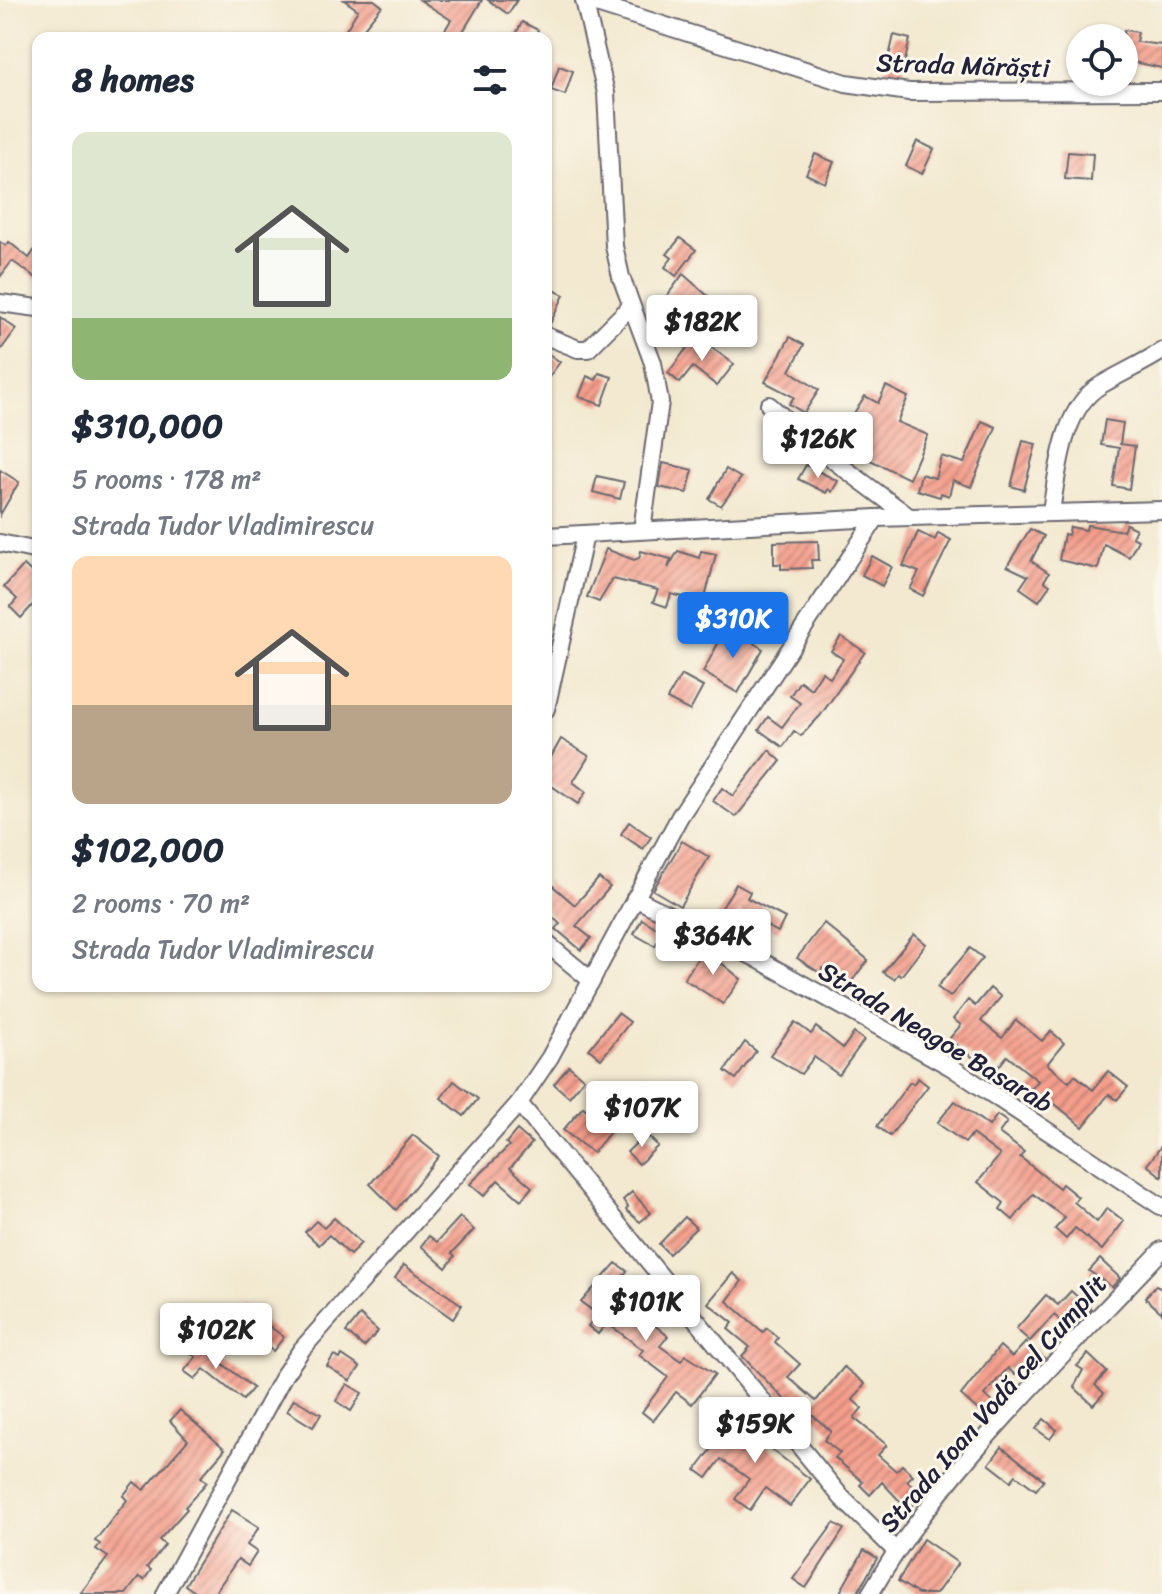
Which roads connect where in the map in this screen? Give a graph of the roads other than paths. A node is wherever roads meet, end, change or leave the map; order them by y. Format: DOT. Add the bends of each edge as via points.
graph roads {
  1 [pos="584,0"];
  2 [pos="1162,91"];
  3 [pos="0,303"];
  4 [pos="631,306"];
  5 [pos="32,307"];
  6 [pos="552,338"];
  7 [pos="1162,351"];
  8 [pos="769,405"];
  9 [pos="1162,510"];
  10 [pos="1051,511"];
  11 [pos="908,516"];
  12 [pos="876,518"];
  13 [pos="642,530"];
  14 [pos="585,535"];
  15 [pos="552,536"];
  16 [pos="0,543"];
  17 [pos="32,550"];
  18 [pos="552,682"];
  19 [pos="635,898"];
  20 [pos="552,948"];
  21 [pos="592,981"];
  22 [pos="519,1103"];
  23 [pos="1162,1207"];
  24 [pos="1162,1250"];
  25 [pos="895,1550"];
  26 [pos="165,1594"];
  27 [pos="870,1594"];
  1 -- 2 [label="street, Strada Mărăști" via="846,83 909,92"];
  1 -- 4 [label="street" via="606,93 614,246"];
  3 -- 5 [label="street"];
  4 -- 6 [label="street" via="588,349"];
  4 -- 13 [label="street" via="653,363 660,402"];
  7 -- 10 [label="street" via="1089,394 1062,449"];
  8 -- 11 [label="street"];
  9 -- 10 [label="street"];
  10 -- 11 [label="street"];
  11 -- 12 [label="street"];
  12 -- 13 [label="street"];
  12 -- 19 [label="street" via="680,816"];
  13 -- 14 [label="street"];
  14 -- 15 [label="street"];
  14 -- 18 [label="street"];
  16 -- 17 [label="street"];
  19 -- 21 [label="street"];
  19 -- 23 [label="street, Strada Neagoe Basarab" via="754,957 951,1067"];
  20 -- 21 [label="street"];
  21 -- 22 [label="street"];
  22 -- 25 [label="street" via="842,1498"];
  22 -- 26 [label="street" via="302,1349"];
  24 -- 25 [label="street, Strada Ioan Vodă cel Cumplit" via="998,1426"];
  25 -- 27 [label="street, Strada Ioan Vodă cel Cumplit"];
}
